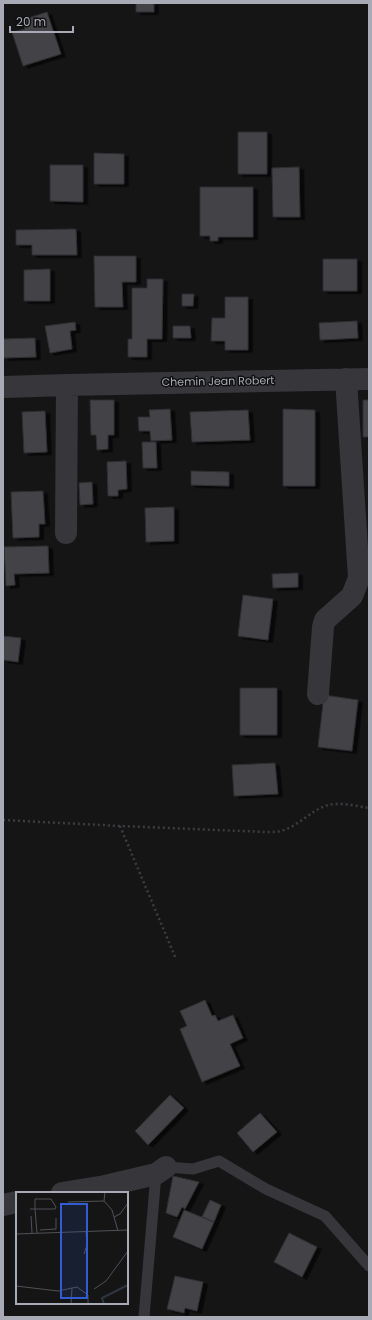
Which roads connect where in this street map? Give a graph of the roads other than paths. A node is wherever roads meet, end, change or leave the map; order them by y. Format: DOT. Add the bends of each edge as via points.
graph roads {
  1 [pos="346,379"];
  2 [pos="369,379"];
  3 [pos="67,385"];
  4 [pos="3,387"];
  5 [pos="66,533"];
  6 [pos="318,694"];
  7 [pos="161,1170"];
  8 [pos="68,1192"];
  9 [pos="16,1202"];
  10 [pos="3,1205"];
  11 [pos="369,1266"];
  12 [pos="144,1317"];
  1 -- 2 [label="street, Chemin Jean Robert"];
  1 -- 3 [label="street, Chemin Jean Robert"];
  1 -- 6 [label="street" via="359,578 352,596 325,620"];
  3 -- 4 [label="street, Chemin Jean Robert"];
  3 -- 5 [label="street"];
  7 -- 8 [label="street" via="105,1186"];
  7 -- 11 [label="lane" via="193,1169 219,1161 266,1189 325,1216"];
  7 -- 12 [label="lane"];
  9 -- 10 [label="street"];
}
